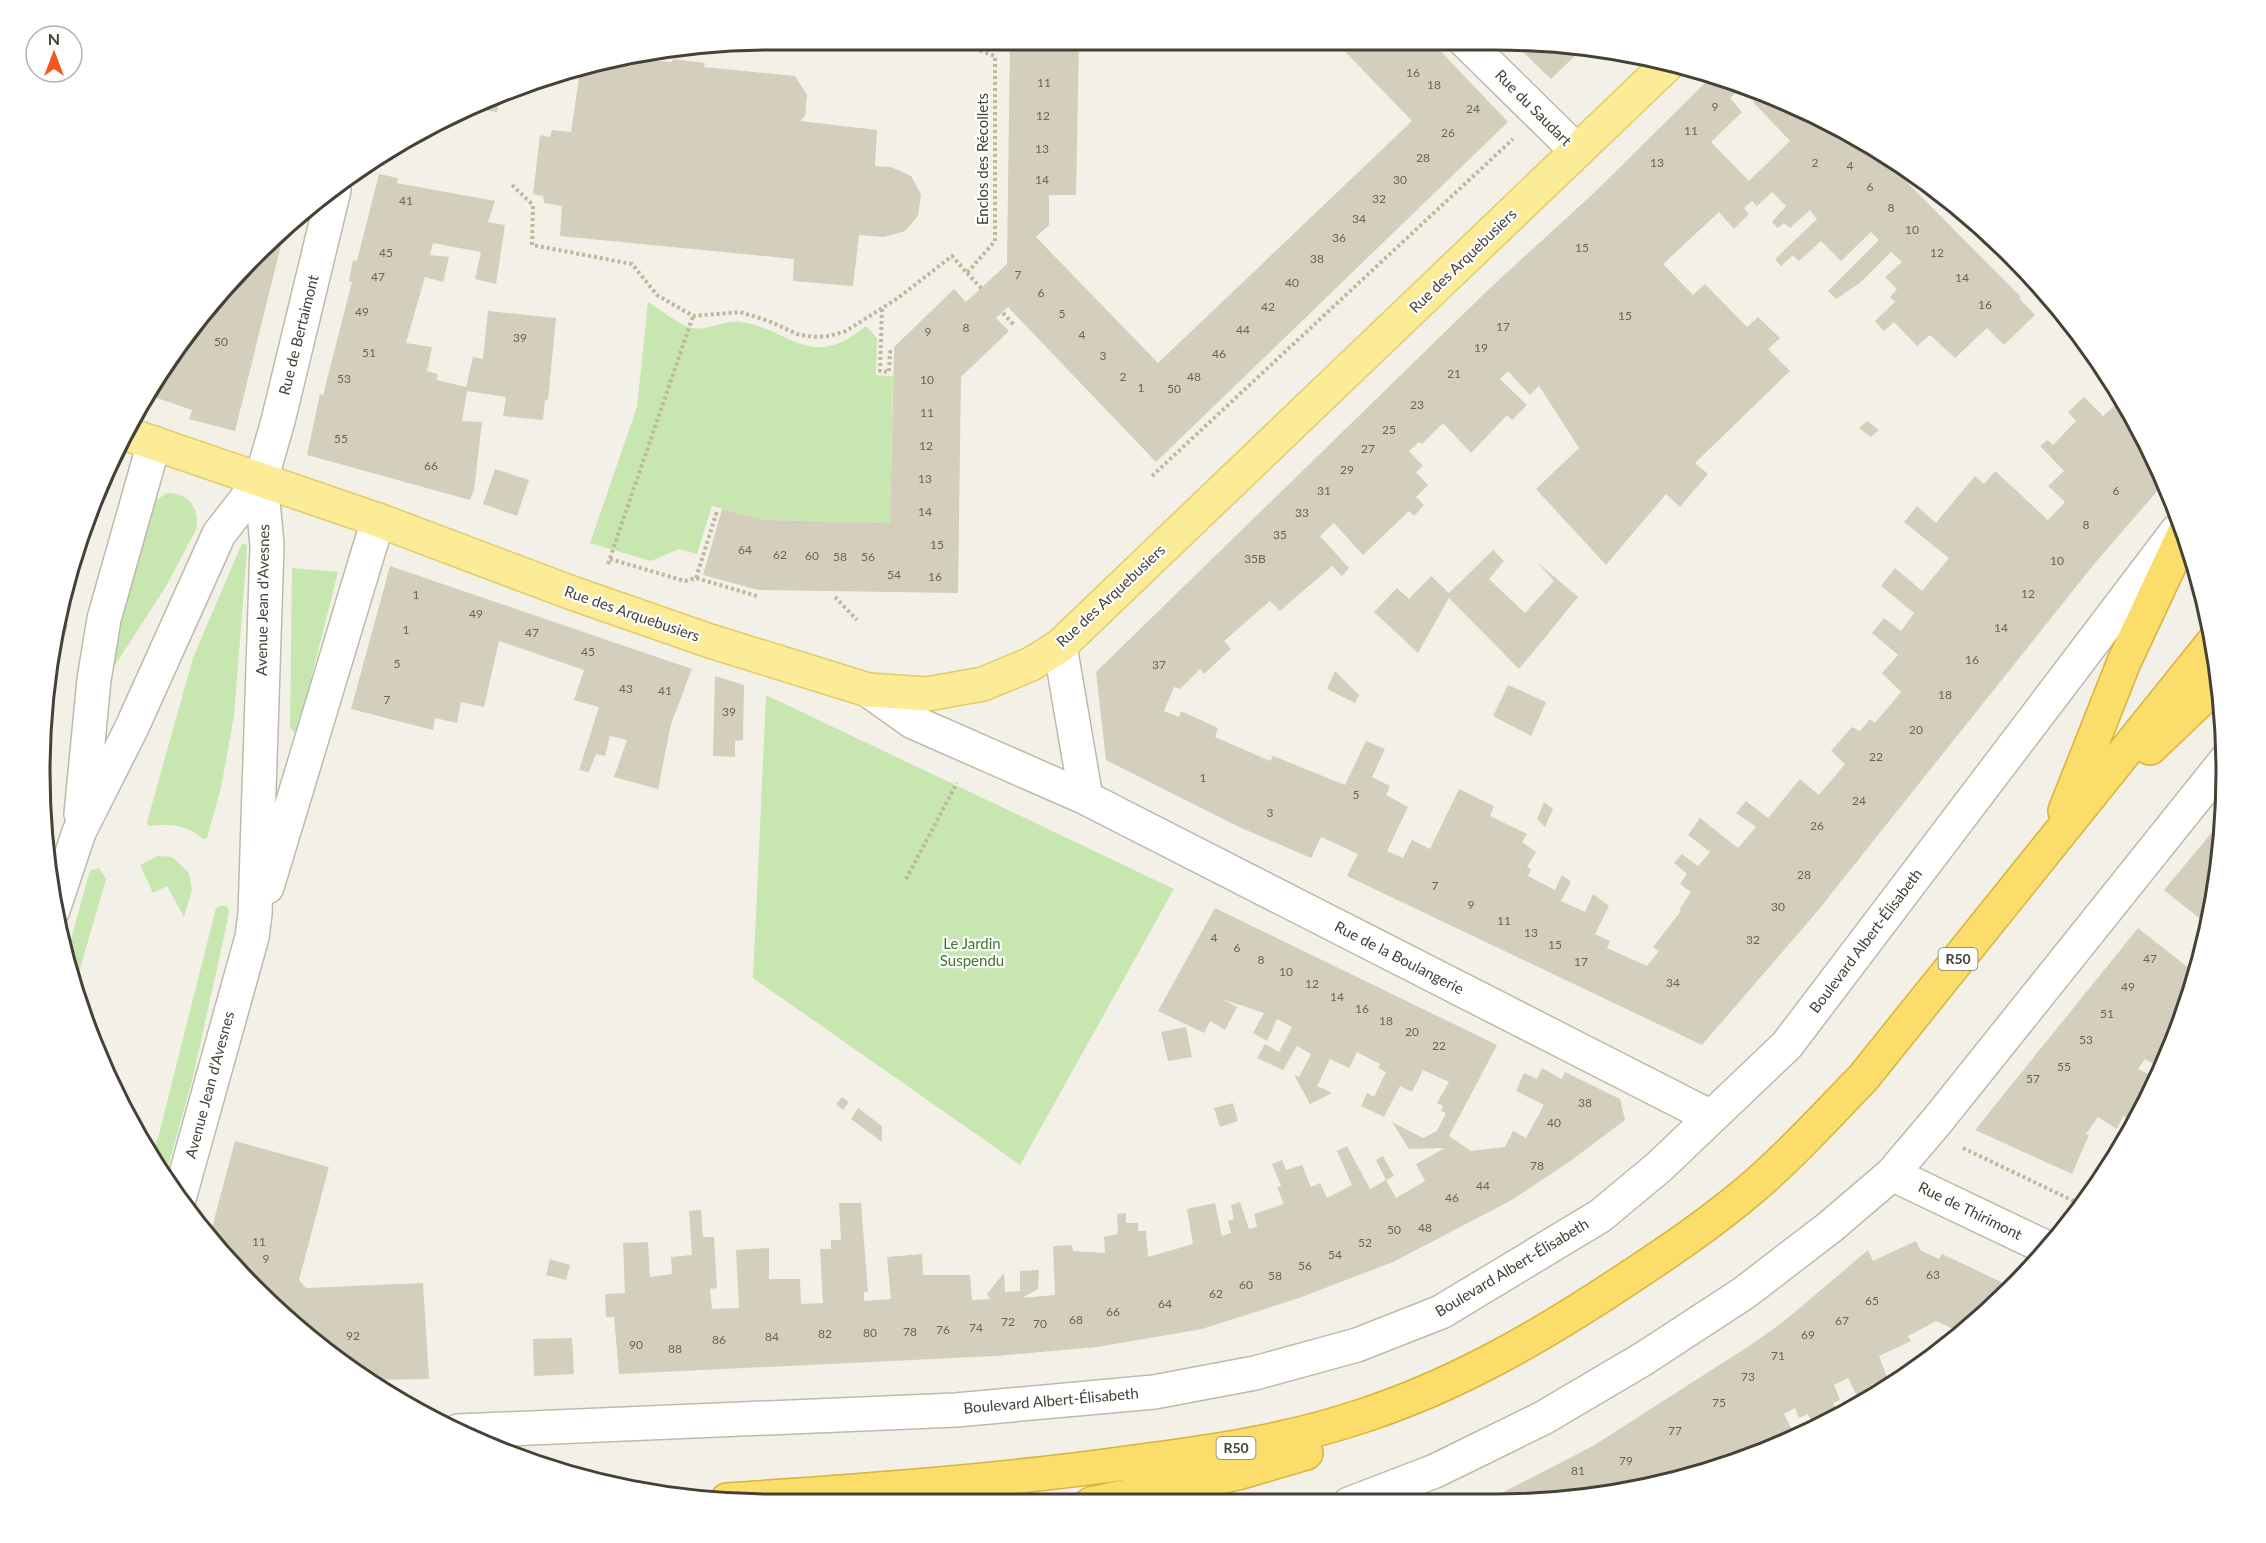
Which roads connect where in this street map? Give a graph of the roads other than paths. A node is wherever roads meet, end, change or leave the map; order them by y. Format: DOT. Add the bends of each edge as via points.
graph roads {
  1 [pos="1474,50"];
  2 [pos="1662,69"];
  3 [pos="1577,151"];
  4 [pos="331,199"];
  5 [pos="139,438"];
  6 [pos="261,480"];
  7 [pos="378,520"];
  8 [pos="2176,534"];
  9 [pos="2179,544"];
  10 [pos="1060,646"];
  11 [pos="2206,651"];
  12 [pos="2211,689"];
  13 [pos="868,690"];
  14 [pos="2216,773"];
  15 [pos="1086,798"];
  16 [pos="79,832"];
  17 [pos="2054,840"];
  18 [pos="60,890"];
  19 [pos="252,937"];
  20 [pos="1711,1118"];
  21 [pos="1906,1180"];
  22 [pos="182,1188"];
  23 [pos="1695,1234"];
  24 [pos="2040,1245"];
  25 [pos="476,1430"];
  26 [pos="816,1494"];
  27 [pos="1138,1494"];
  28 [pos="1375,1494"];
  1 -- 3 [label="street, Rue du Saudart"];
  2 -- 3 [label="main road, Rue des Arquebusiers"];
  3 -- 10 [label="main road, Rue des Arquebusiers"];
  4 -- 6 [label="street, Rue de Bertaimont"];
  5 -- 6 [label="main road, Rue des Arquebusiers"];
  5 -- 16 [label="street" via="94,680"];
  6 -- 7 [label="main road, Rue des Arquebusiers"];
  6 -- 16 [label="street" via="219,534 132,727"];
  6 -- 19 [label="street, Avenue Jean d'Avesnes" via="267,545"];
  7 -- 13 [label="main road, Rue des Arquebusiers" via="710,641"];
  7 -- 19 [label="street, Avenue Jean d'Avesnes"];
  8 -- 20 [label="street, Boulevard Albert-Élisabeth" via="1787,1045"];
  9 -- 17 [label="highway" via="2124,662"];
  10 -- 13 [label="main road, Rue des Arquebusiers" via="1031,664 983,684 927,694"];
  10 -- 15 [label="street"];
  11 -- 17 [label="highway, R50"];
  12 -- 17 [label="highway"];
  13 -- 15 [label="street, Rue de la Boulangerie" via="913,722"];
  14 -- 21 [label="street"];
  15 -- 20 [label="street, Rue de la Boulangerie"];
  16 -- 18 [label="street"];
  17 -- 23 [label="highway, R50" via="1863,1078 1753,1187"];
  19 -- 22 [label="street, Avenue Jean d'Avesnes"];
  20 -- 25 [label="street, Boulevard Albert-Élisabeth" via="1600,1216 1441,1312 1357,1345 1255,1373 1154,1392 1054,1403"];
  21 -- 24 [label="street, Rue de Thirimont"];
  21 -- 28 [label="street" via="1830,1227 1744,1293 1643,1359 1534,1423 1436,1471"];
  23 -- 26 [label="highway, R50" via="1504,1356 1440,1387 1361,1417 1226,1450 1065,1472"];
  23 -- 27 [label="highway" via="1564,1336 1506,1374 1454,1401 1353,1439 1238,1473"];
}
